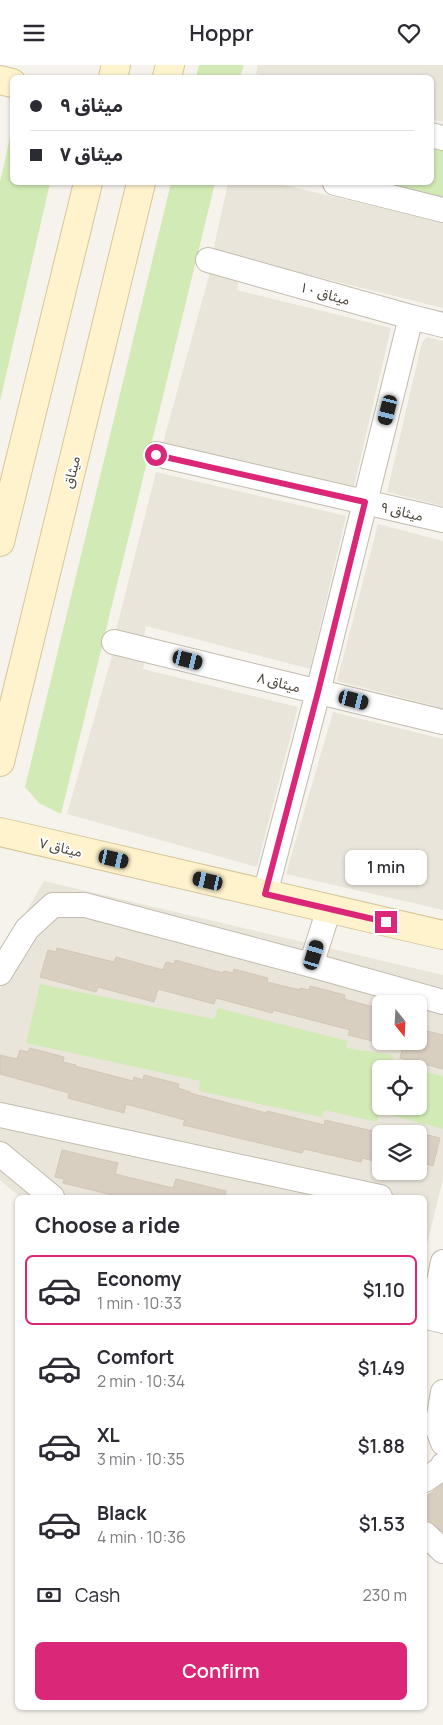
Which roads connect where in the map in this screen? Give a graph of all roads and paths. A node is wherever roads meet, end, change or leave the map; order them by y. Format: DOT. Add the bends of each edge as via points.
graph roads {
  1 [pos="88,185"];
  2 [pos="141,185"];
  3 [pos="343,185"];
  4 [pos="443,209"];
  5 [pos="208,260"];
  6 [pos="411,317"];
  7 [pos="443,325"];
  8 [pos="156,455"];
  9 [pos="365,502"];
  10 [pos="443,520"];
  11 [pos="0,542"];
  12 [pos="114,642"];
  13 [pos="318,692"];
  14 [pos="443,722"];
  15 [pos="0,762"];
  16 [pos="0,833"];
  17 [pos="265,894"];
  18 [pos="329,909"];
  19 [pos="443,935"];
  20 [pos="311,965"];
  21 [pos="0,973"];
  22 [pos="443,1002"];
  23 [pos="0,1115"];
  24 [pos="0,1154"];
  25 [pos="50,1195"];
  26 [pos="371,1195"];
  27 [pos="443,1263"];
  28 [pos="437,1320"];
  29 [pos="443,1392"];
  30 [pos="443,1443"];
  31 [pos="443,1465"];
  32 [pos="427,1480"];
  33 [pos="427,1536"];
  34 [pos="443,1551"];
  1 -- 11 [label="main road"];
  2 -- 15 [label="main road, میثاق"];
  3 -- 4 [label="street"];
  5 -- 6 [label="street, میثاق ۱۰"];
  6 -- 7 [label="street, میثاق ۱۰"];
  6 -- 9 [label="street"];
  8 -- 9 [label="street, میثاق ۹"];
  9 -- 10 [label="street, میثاق ۹"];
  9 -- 13 [label="street"];
  12 -- 13 [label="street, میثاق ۸"];
  13 -- 14 [label="street, میثاق ۸"];
  13 -- 17 [label="street"];
  16 -- 17 [label="main road, میثاق ۷"];
  17 -- 18 [label="main road, میثاق ۷"];
  18 -- 19 [label="main road, میثاق ۷"];
  18 -- 20 [label="street"];
  20 -- 21 [label="street" via="85,905 53,905 27,929"];
  20 -- 22 [label="street"];
  23 -- 26 [label="street"];
  24 -- 25 [label="street"];
  27 -- 28 [label="street"];
  29 -- 30 [label="street" via="437,1427"];
  31 -- 32 [label="street"];
  33 -- 34 [label="street"];
}
